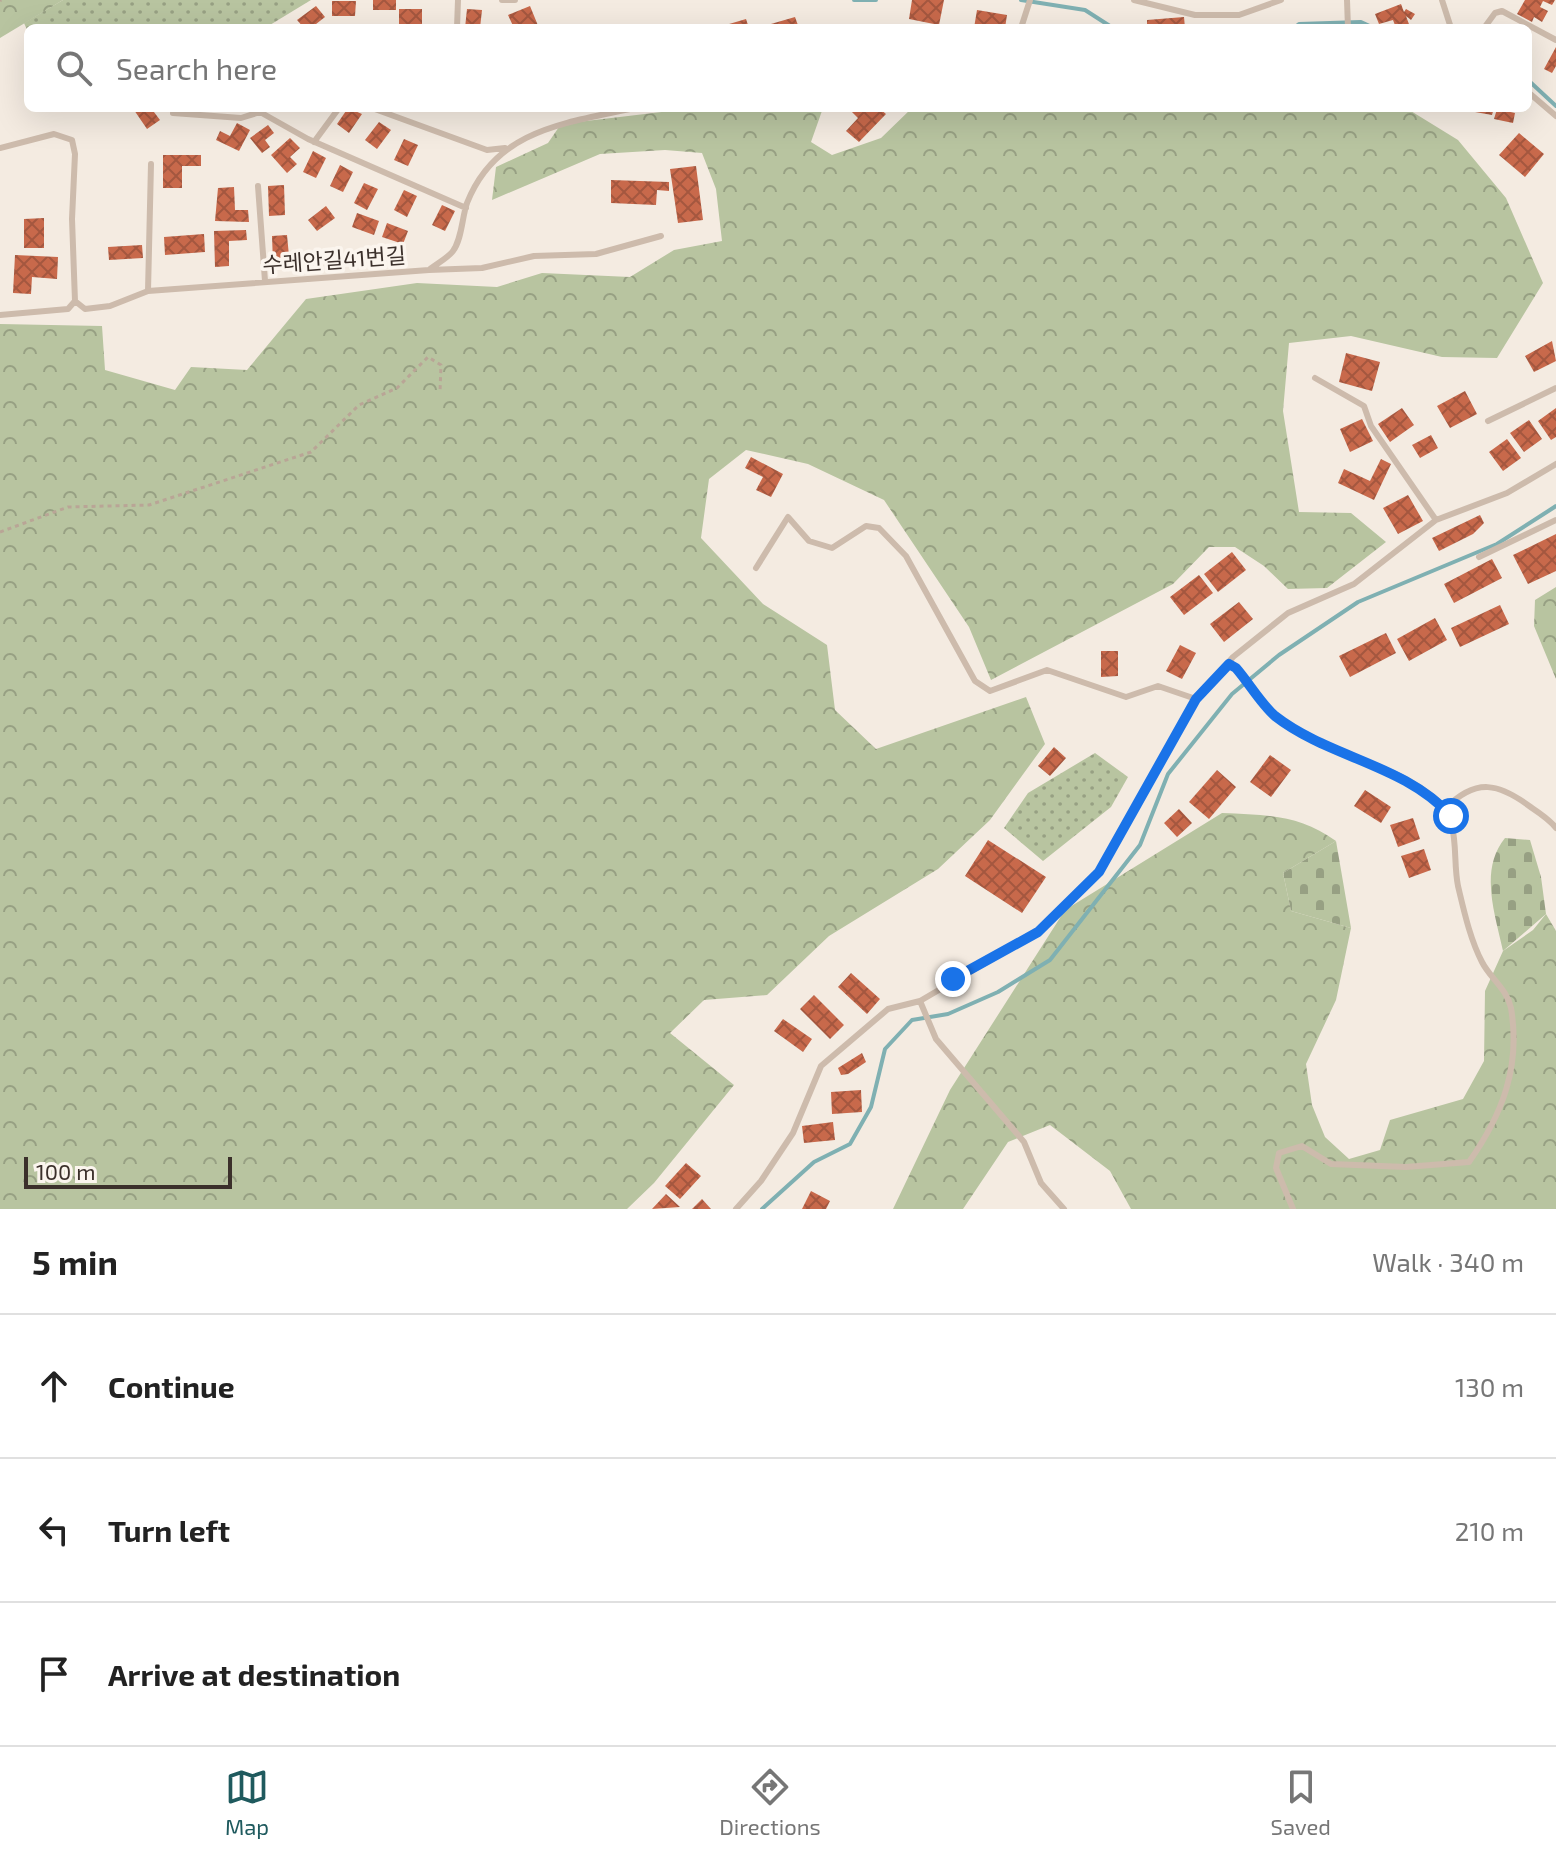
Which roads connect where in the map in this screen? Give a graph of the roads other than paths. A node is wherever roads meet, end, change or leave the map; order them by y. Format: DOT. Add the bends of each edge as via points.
graph roads {
  1 [pos="458,0"];
  2 [pos="502,0"];
  3 [pos="515,0"];
  4 [pos="1134,0"];
  5 [pos="1281,0"];
  6 [pos="1347,0"];
  7 [pos="1442,0"];
  8 [pos="1029,4"];
  9 [pos="457,24"];
  10 [pos="1022,24"];
  11 [pos="1348,24"];
  12 [pos="1450,24"];
  13 [pos="1487,24"];
  14 [pos="1526,24"];
  15 [pos="1532,27"];
  16 [pos="1556,40"];
  17 [pos="1532,95"];
  18 [pos="336,112"];
  19 [pos="383,112"];
  20 [pos="616,112"];
  21 [pos="173,113"];
  22 [pos="1556,116"];
  23 [pos="314,142"];
  24 [pos="0,148"];
  25 [pos="507,148"];
  26 [pos="151,164"];
  27 [pos="258,186"];
  28 [pos="466,208"];
  29 [pos="661,236"];
  30 [pos="429,270"];
  31 [pos="265,281"];
  32 [pos="148,291"];
  33 [pos="75,301"];
  34 [pos="0,315"];
  35 [pos="1315,378"];
  36 [pos="1556,388"];
  37 [pos="1488,421"];
  38 [pos="1556,464"];
  39 [pos="1436,520"];
  40 [pos="1556,520"];
  41 [pos="1479,557"];
  42 [pos="756,568"];
  43 [pos="1233,666"];
  44 [pos="1196,699"];
  45 [pos="1445,809"];
  46 [pos="1556,828"];
  47 [pos="920,1001"];
  48 [pos="736,1209"];
  49 [pos="1064,1209"];
  50 [pos="1293,1209"];
  1 -- 9 [label="lane"];
  2 -- 3 [label="lane"];
  4 -- 5 [label="lane" via="1195,15 1239,15"];
  6 -- 11 [label="lane"];
  7 -- 12 [label="lane"];
  8 -- 10 [label="lane"];
  13 -- 14 [label="lane" via="1502,11"];
  15 -- 16 [label="lane"];
  17 -- 22 [label="lane"];
  18 -- 23 [label="lane"];
  19 -- 25 [label="lane" via="487,150"];
  20 -- 25 [label="lane, 수레안길41번길" via="561,124"];
  21 -- 23 [label="lane" via="241,118 260,112"];
  23 -- 28 [label="lane"];
  24 -- 33 [label="lane" via="54,134 72,140"];
  25 -- 28 [label="lane, 수레안길41번길" via="484,169"];
  26 -- 32 [label="lane"];
  27 -- 31 [label="lane"];
  28 -- 30 [label="lane, 수레안길41번길" via="454,250"];
  29 -- 30 [label="lane" via="596,254"];
  30 -- 31 [label="lane, 수레안길41번길"];
  31 -- 32 [label="lane, 수레안길41번길"];
  32 -- 33 [label="lane, 수레안길41번길" via="110,306 85,309"];
  33 -- 34 [label="lane, 수레안길41번길" via="68,309"];
  35 -- 39 [label="lane" via="1364,406 1371,426"];
  36 -- 37 [label="lane"];
  38 -- 39 [label="lane" via="1507,493"];
  39 -- 43 [label="lane" via="1354,584 1288,613 1233,657"];
  40 -- 41 [label="lane"];
  42 -- 44 [label="lane" via="788,517 809,541 832,548 866,526 879,528 906,556 975,681 990,691 1047,670 1126,697 1158,686"];
  43 -- 44 [label="lane"];
  43 -- 45 [label="lane" via="1274,715 1394,774"];
  44 -- 47 [label="lane" via="1099,872 1038,932"];
  45 -- 46 [label="lane" via="1460,794 1483,786 1510,791"];
  45 -- 50 [label="lane" via="1451,816 1458,883 1476,950 1511,1007 1506,1100 1469,1162 1364,1167 1331,1164 1302,1146 1279,1153 1276,1168"];
  47 -- 48 [label="lane" via="888,1009 821,1066 793,1133"];
  47 -- 49 [label="lane" via="936,1039 1024,1142 1041,1183"];
}
